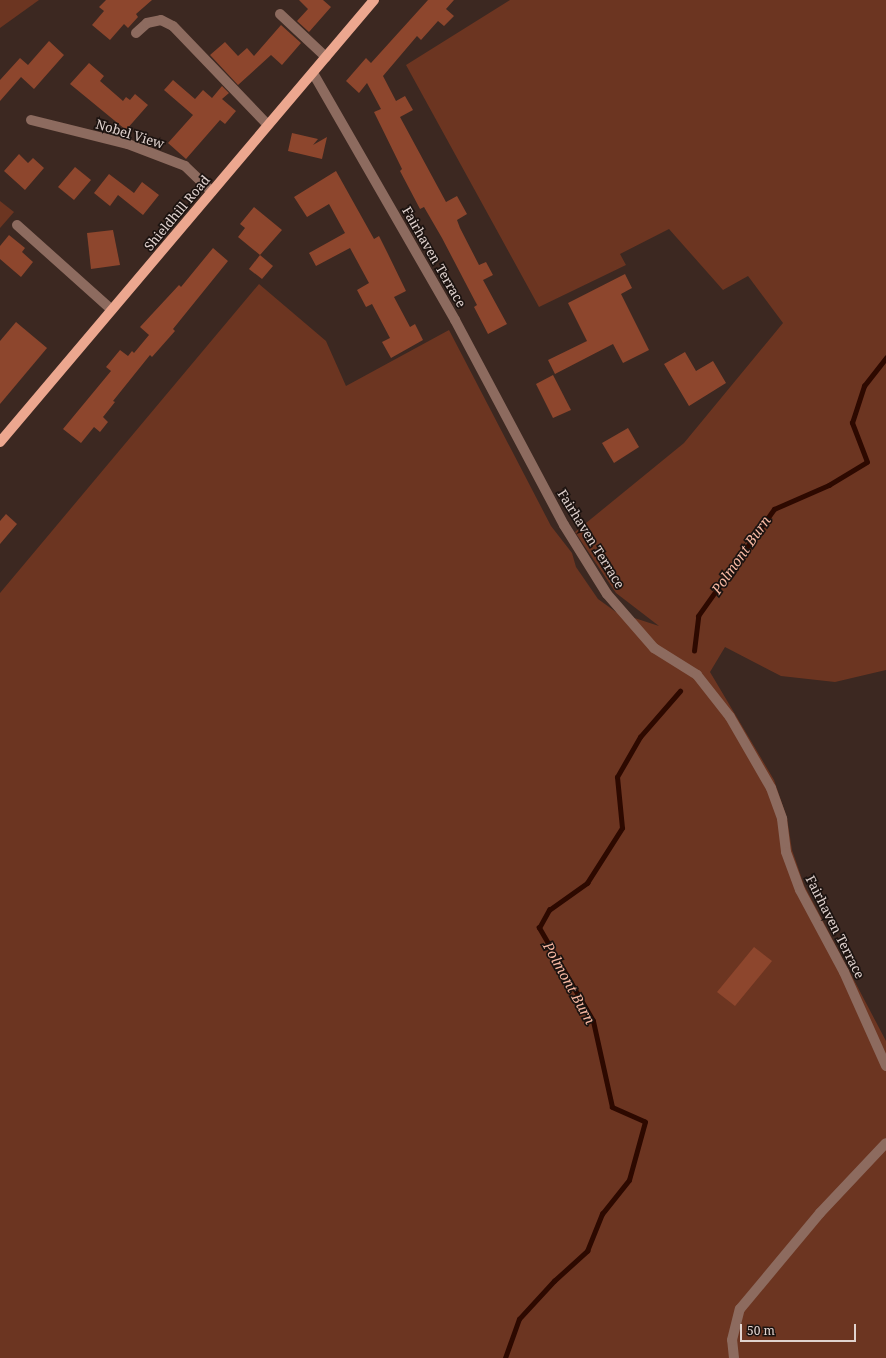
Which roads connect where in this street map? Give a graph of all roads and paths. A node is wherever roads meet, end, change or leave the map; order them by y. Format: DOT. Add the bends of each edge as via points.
graph roads {
  1 [pos="374,0"];
  2 [pos="280,14"];
  3 [pos="136,33"];
  4 [pos="326,57"];
  5 [pos="313,73"];
  6 [pos="31,120"];
  7 [pos="268,125"];
  8 [pos="212,192"];
  9 [pos="17,226"];
  10 [pos="112,310"];
  11 [pos="0,442"];
  12 [pos="886,1066"];
  13 [pos="886,1143"];
  14 [pos="734,1358"];
  1 -- 4 [label="main road, Shieldhill Road"];
  2 -- 4 [label="street"];
  3 -- 7 [label="street" via="147,23 161,20 173,26"];
  4 -- 5 [label="main road, Shieldhill Road"];
  5 -- 7 [label="main road, Shieldhill Road"];
  5 -- 12 [label="street, Fairhaven Terrace" via="455,320 564,525 607,594 654,648 697,675 730,717 771,788 782,819 786,852 800,890 844,972"];
  6 -- 8 [label="street, Nobel View" via="128,144 185,166"];
  7 -- 8 [label="main road, Shieldhill Road"];
  8 -- 10 [label="main road, Shieldhill Road"];
  9 -- 10 [label="street"];
  10 -- 11 [label="main road, Shieldhill Road"];
  13 -- 14 [label="street" via="790,1248 740,1309 732,1340"];
}
